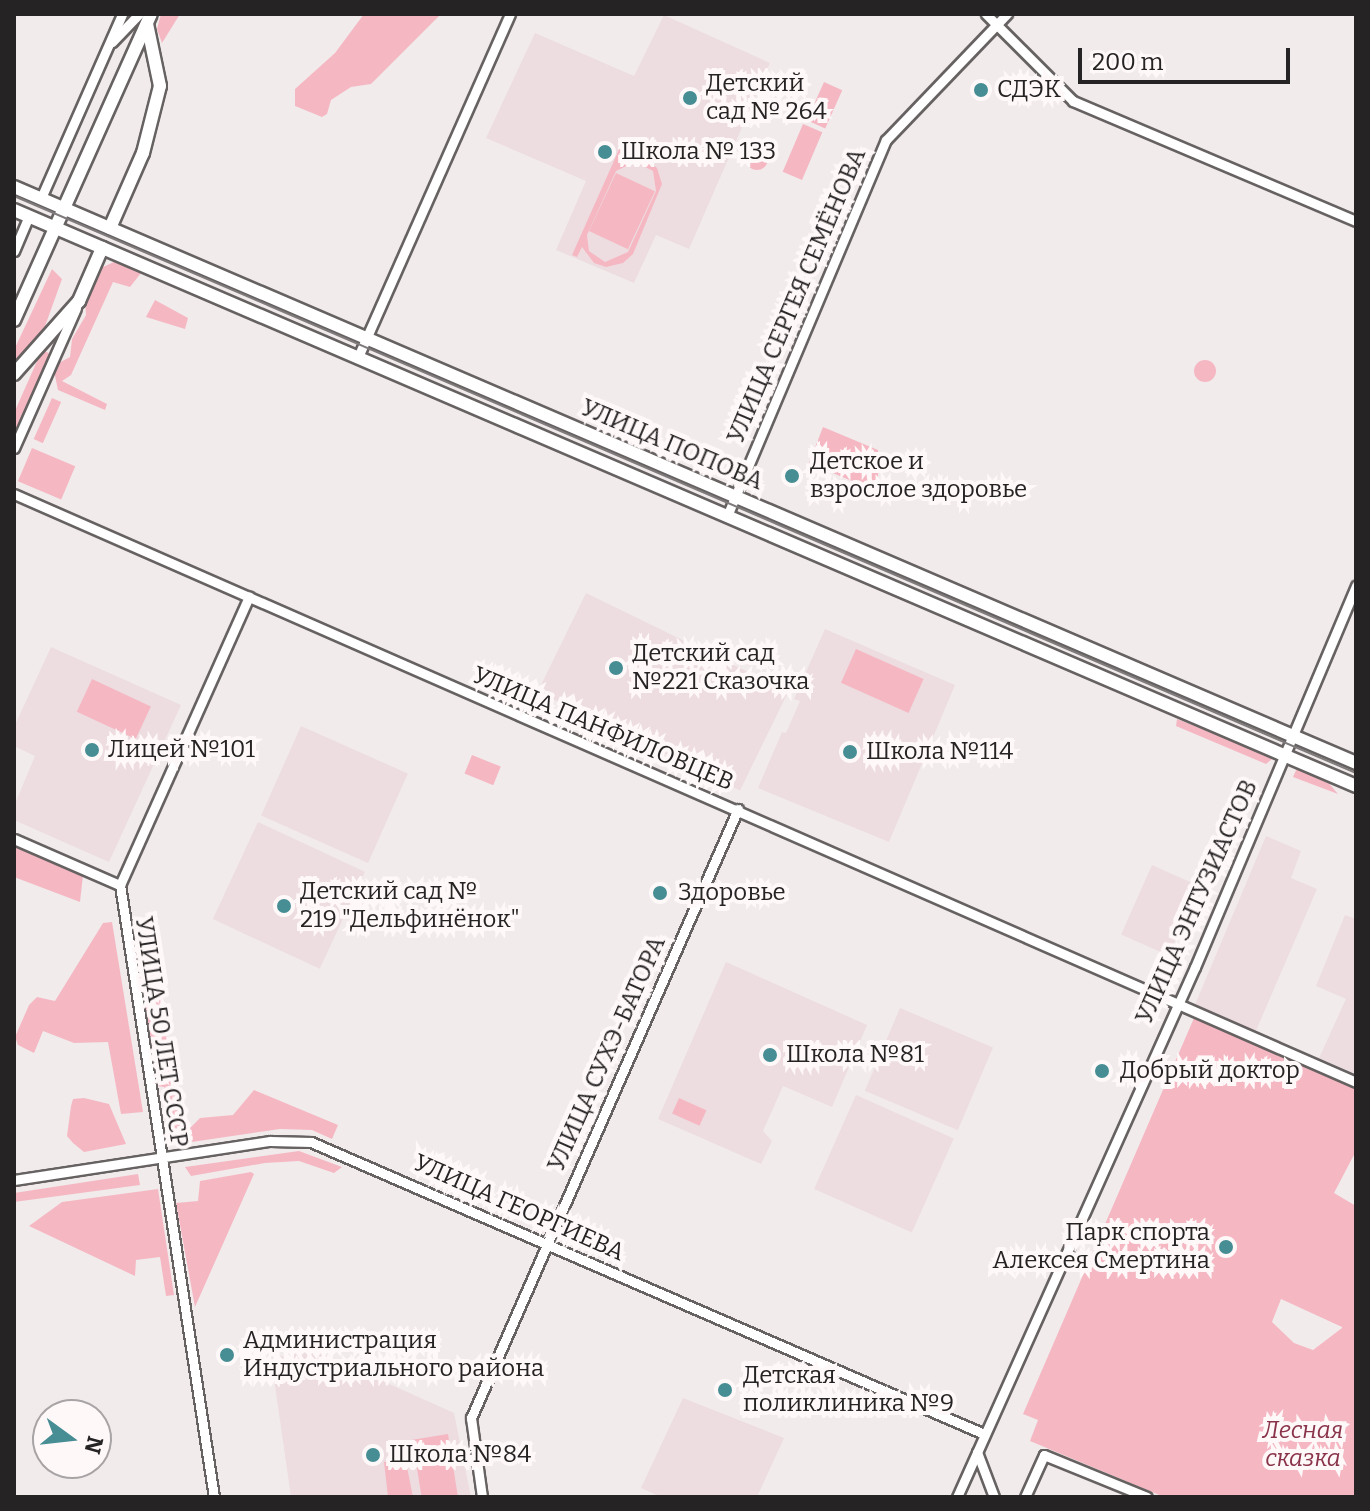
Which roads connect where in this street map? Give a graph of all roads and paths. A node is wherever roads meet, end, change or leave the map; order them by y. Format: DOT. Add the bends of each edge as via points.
graph roads {
  1 [pos="122,14"];
  2 [pos="510,14"];
  3 [pos="986,14"];
  4 [pos="1007,14"];
  5 [pos="146,17"];
  6 [pos="996,24"];
  7 [pos="107,47"];
  8 [pos="14,187"];
  9 [pos="41,198"];
  10 [pos="64,208"];
  11 [pos="14,210"];
  12 [pos="29,216"];
  13 [pos="1356,221"];
  14 [pos="55,228"];
  15 [pos="110,228"];
  16 [pos="102,248"];
  17 [pos="14,251"];
  18 [pos="271,297"];
  19 [pos="79,301"];
  20 [pos="263,316"];
  21 [pos="14,320"];
  22 [pos="364,337"];
  23 [pos="358,357"];
  24 [pos="14,374"];
  25 [pos="14,448"];
  26 [pos="14,494"];
  27 [pos="735,497"];
  28 [pos="727,516"];
  29 [pos="1356,586"];
  30 [pos="249,597"];
  31 [pos="1292,736"];
  32 [pos="1284,755"];
  33 [pos="1356,763"];
  34 [pos="1356,786"];
  35 [pos="738,809"];
  36 [pos="14,839"];
  37 [pos="120,885"];
  38 [pos="1174,1004"];
  39 [pos="1356,1082"];
  40 [pos="160,1159"];
  41 [pos="14,1180"];
  42 [pos="547,1242"];
  43 [pos="984,1434"];
  44 [pos="977,1452"];
  45 [pos="214,1497"];
  46 [pos="482,1497"];
  47 [pos="957,1497"];
  48 [pos="994,1497"];
  49 [pos="1025,1497"];
  50 [pos="1147,1497"];
  1 -- 7 [label="street"];
  2 -- 22 [label="street"];
  3 -- 6 [label="street"];
  4 -- 6 [label="street, УЛИЦА СЕРГЕЯ СЕМЁНОВА"];
  5 -- 7 [label="street"];
  5 -- 10 [label="main road"];
  5 -- 15 [label="main road" via="160,86 143,153"];
  6 -- 13 [label="street" via="1073,101"];
  6 -- 27 [label="street, УЛИЦА СЕРГЕЯ СЕМЁНОВА" via="886,140"];
  7 -- 9 [label="street"];
  8 -- 9 [label="main road, УЛИЦА ПОПОВА"];
  9 -- 10 [label="main road, УЛИЦА ПОПОВА"];
  10 -- 14 [label="main road"];
  10 -- 15 [label="main road, УЛИЦА ПОПОВА"];
  11 -- 12 [label="main road, УЛИЦА ПОПОВА"];
  12 -- 14 [label="main road, УЛИЦА ПОПОВА"];
  12 -- 17 [label="street"];
  14 -- 16 [label="main road, УЛИЦА ПОПОВА"];
  14 -- 21 [label="main road"];
  15 -- 18 [label="main road, УЛИЦА ПОПОВА"];
  16 -- 19 [label="main road"];
  16 -- 20 [label="main road, УЛИЦА ПОПОВА"];
  18 -- 20 [label="main road"];
  18 -- 22 [label="main road, УЛИЦА ПОПОВА"];
  19 -- 24 [label="main road"];
  19 -- 25 [label="street"];
  20 -- 23 [label="main road, УЛИЦА ПОПОВА"];
  22 -- 23 [label="street"];
  22 -- 27 [label="main road, УЛИЦА ПОПОВА"];
  23 -- 28 [label="main road, УЛИЦА ПОПОВА"];
  26 -- 30 [label="street, УЛИЦА ПАНФИЛОВЦЕВ"];
  27 -- 28 [label="street, УЛИЦА СЕРГЕЯ СЕМЁНОВА"];
  27 -- 31 [label="main road, УЛИЦА ПОПОВА"];
  28 -- 32 [label="main road, УЛИЦА ПОПОВА"];
  29 -- 31 [label="street, УЛИЦА ЭНТУЗИАСТОВ"];
  30 -- 35 [label="street, УЛИЦА ПАНФИЛОВЦЕВ"];
  30 -- 37 [label="street, УЛИЦА 50 ЛЕТ СССР"];
  31 -- 32 [label="street, УЛИЦА ЭНТУЗИАСТОВ"];
  31 -- 33 [label="main road, УЛИЦА ПОПОВА"];
  32 -- 34 [label="main road, УЛИЦА ПОПОВА"];
  32 -- 38 [label="street, УЛИЦА ЭНТУЗИАСТОВ"];
  35 -- 38 [label="street, УЛИЦА ПАНФИЛОВЦЕВ"];
  35 -- 42 [label="street, УЛИЦА СУХЭ-БАТОРА"];
  36 -- 37 [label="street"];
  37 -- 40 [label="street, УЛИЦА 50 ЛЕТ СССР"];
  38 -- 39 [label="street, УЛИЦА ПАНФИЛОВЦЕВ"];
  38 -- 43 [label="street, УЛИЦА ЭНТУЗИАСТОВ"];
  40 -- 41 [label="street, УЛИЦА ГЕОРГИЕВА"];
  40 -- 42 [label="street, УЛИЦА ГЕОРГИЕВА" via="270,1141 311,1142"];
  40 -- 45 [label="street, УЛИЦА 50 ЛЕТ СССР"];
  42 -- 43 [label="street, УЛИЦА ГЕОРГИЕВА"];
  42 -- 46 [label="street, УЛИЦА СУХЭ-БАТОРА" via="471,1418"];
  43 -- 44 [label="street, УЛИЦА ЭНТУЗИАСТОВ"];
  44 -- 47 [label="street, УЛИЦА ЭНТУЗИАСТОВ"];
  44 -- 48 [label="street"];
  49 -- 50 [label="street" via="1044,1455"];
}
